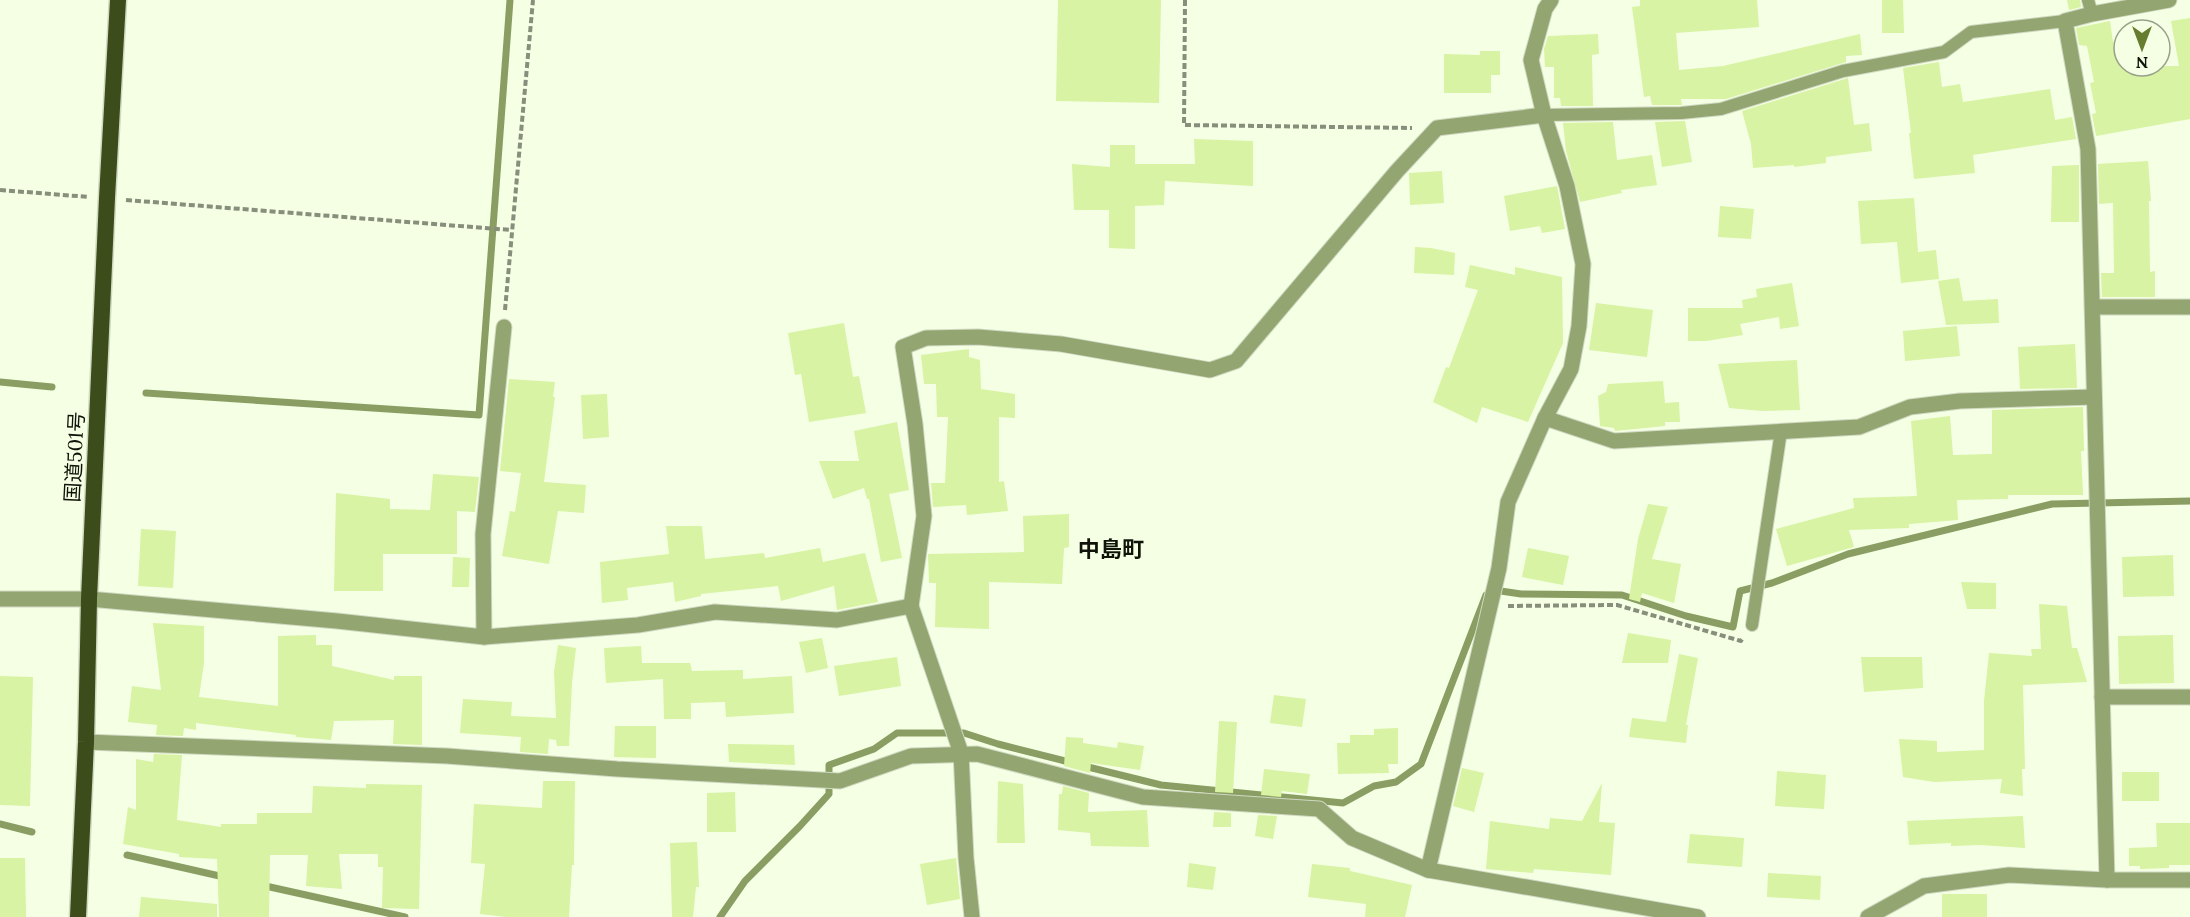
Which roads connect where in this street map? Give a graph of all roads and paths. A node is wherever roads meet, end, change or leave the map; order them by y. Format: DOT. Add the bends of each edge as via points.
graph roads {
  1 [pos="118,0"];
  2 [pos="533,0"];
  3 [pos="1185,0"];
  4 [pos="1551,0"];
  5 [pos="2169,0"];
  6 [pos="2090,7"];
  7 [pos="2065,21"];
  8 [pos="1544,115"];
  9 [pos="1437,128"];
  10 [pos="0,190"];
  11 [pos="107,198"];
  12 [pos="511,230"];
  13 [pos="2093,307"];
  14 [pos="2190,307"];
  15 [pos="504,327"];
  16 [pos="2094,397"];
  17 [pos="1545,418"];
  18 [pos="1781,431"];
  19 [pos="0,599"];
  20 [pos="88,599"];
  21 [pos="911,606"];
  22 [pos="1490,606"];
  23 [pos="1752,625"];
  24 [pos="484,637"];
  25 [pos="2102,697"];
  26 [pos="2190,697"];
  27 [pos="86,742"];
  28 [pos="961,753"];
  29 [pos="1428,870"];
  30 [pos="2107,880"];
  31 [pos="2190,880"];
  32 [pos="78,917"];
  33 [pos="972,917"];
  34 [pos="1698,917"];
  35 [pos="1868,917"];
  1 -- 11 [label="highway, 国道501号"];
  2 -- 12 [label="path"];
  3 -- 9 [label="path" via="1184,125"];
  4 -- 8 [label="street" via="1531,60"];
  5 -- 6 [label="street"];
  6 -- 7 [label="street"];
  7 -- 8 [label="lane" via="1971,32 1944,52 1843,71 1721,108 1681,113"];
  7 -- 13 [label="street" via="2088,149"];
  8 -- 9 [label="street"];
  8 -- 17 [label="street" via="1567,186 1583,264 1579,326 1571,369"];
  9 -- 21 [label="street" via="1236,361 1210,370 1061,344 978,337 926,338 903,347 924,516"];
  10 -- 11 [label="path"];
  11 -- 12 [label="path"];
  11 -- 20 [label="highway, 国道501号"];
  12 -- 15 [label="path"];
  13 -- 14 [label="street"];
  13 -- 16 [label="street"];
  15 -- 24 [label="street" via="483,534"];
  16 -- 18 [label="street" via="1960,401 1910,407 1859,427"];
  16 -- 25 [label="street"];
  17 -- 18 [label="street" via="1614,441"];
  17 -- 22 [label="street" via="1508,502"];
  18 -- 23 [label="lane"];
  19 -- 20 [label="street"];
  20 -- 24 [label="street"];
  20 -- 27 [label="highway, 国道501号"];
  21 -- 24 [label="street" via="837,620 715,612 638,625"];
  21 -- 28 [label="street"];
  22 -- 23 [label="path" via="1617,605 1741,641"];
  22 -- 29 [label="street"];
  25 -- 26 [label="street"];
  25 -- 30 [label="street"];
  27 -- 28 [label="street" via="447,756 840,781 911,756"];
  27 -- 32 [label="highway, 国道501号"];
  28 -- 29 [label="street" via="1143,797 1318,809 1352,838"];
  28 -- 33 [label="street"];
  29 -- 34 [label="street"];
  30 -- 31 [label="street"];
  30 -- 35 [label="street" via="2009,874 1924,886"];
}
